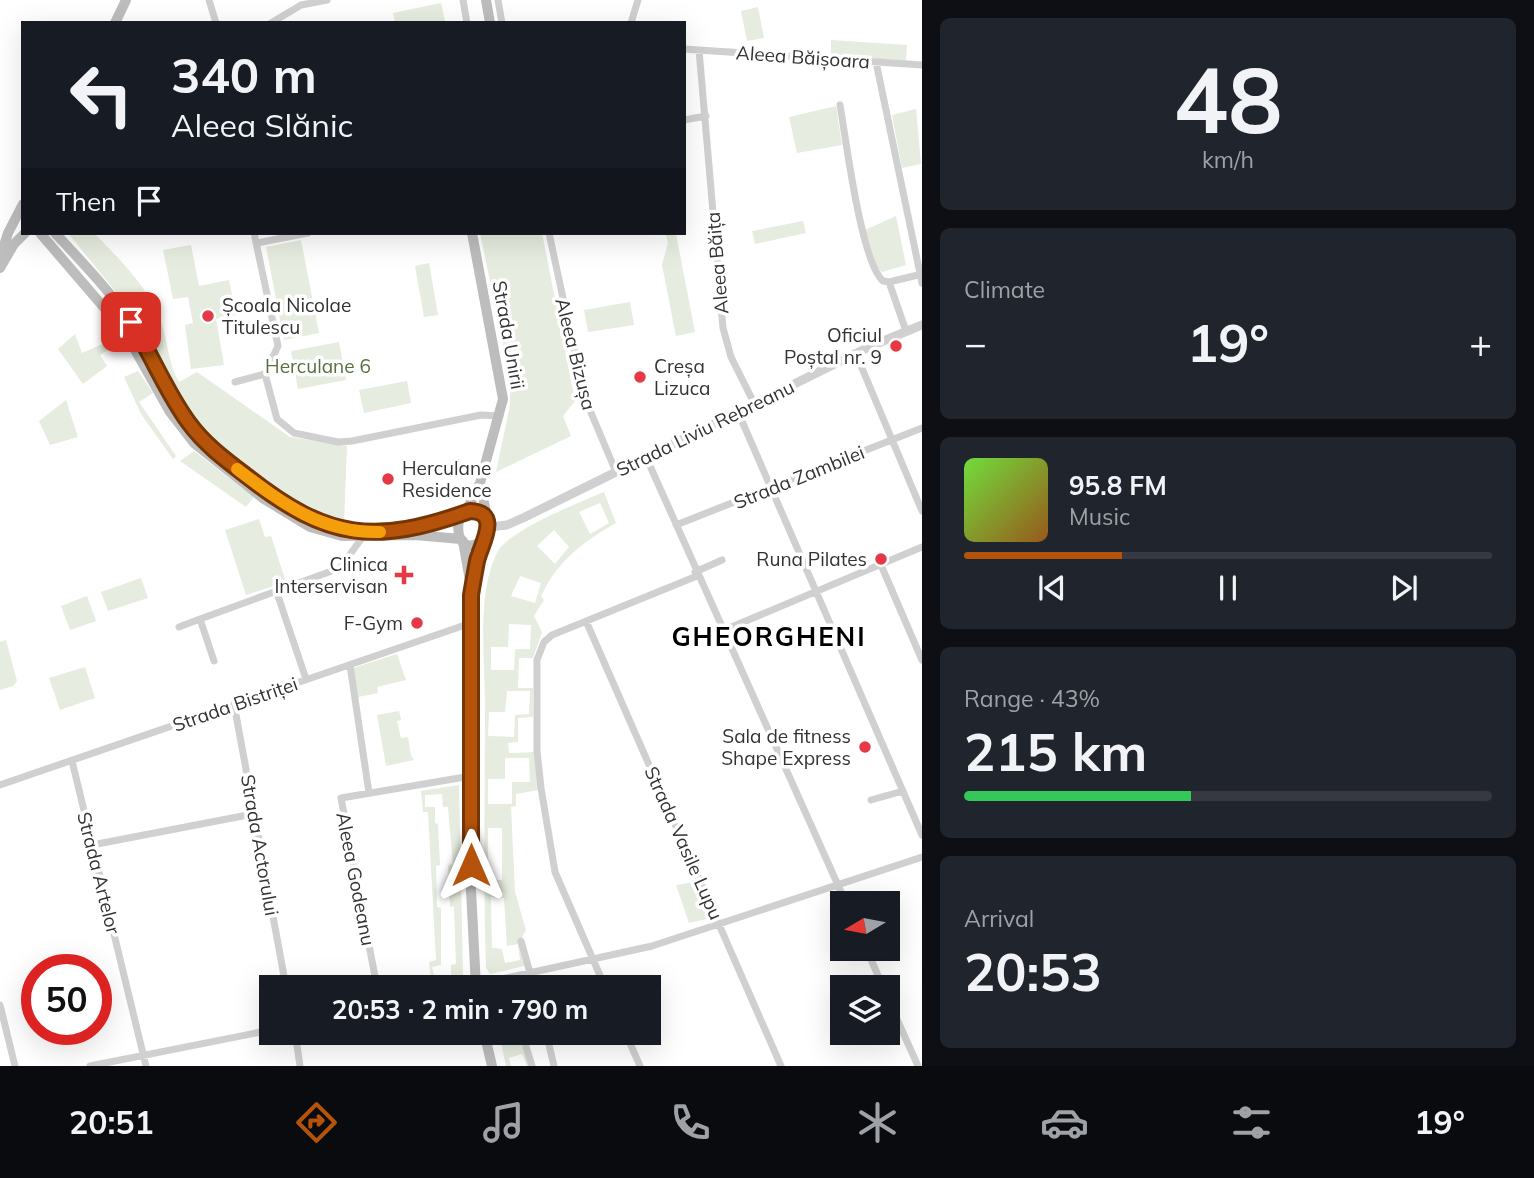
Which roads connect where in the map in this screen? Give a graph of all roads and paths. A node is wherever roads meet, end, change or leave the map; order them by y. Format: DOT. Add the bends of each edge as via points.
graph roads {
  1 [pos="126,0"];
  2 [pos="209,0"];
  3 [pos="327,0"];
  4 [pos="463,0"];
  5 [pos="486,0"];
  6 [pos="498,0"];
  7 [pos="638,0"];
  8 [pos="116,21"];
  9 [pos="215,21"];
  10 [pos="274,21"];
  11 [pos="467,21"];
  12 [pos="490,21"];
  13 [pos="502,21"];
  14 [pos="632,21"];
  15 [pos="686,49"];
  16 [pos="699,50"];
  17 [pos="876,62"];
  18 [pos="922,65"];
  19 [pos="840,105"];
  20 [pos="706,116"];
  21 [pos="686,120"];
  22 [pos="20,210"];
  23 [pos="21,235"];
  24 [pos="42,235"];
  25 [pos="57,235"];
  26 [pos="255,235"];
  27 [pos="298,235"];
  28 [pos="472,235"];
  29 [pos="548,235"];
  30 [pos="257,243"];
  31 [pos="0,258"];
  32 [pos="0,268"];
  33 [pos="920,279"];
  34 [pos="889,282"];
  35 [pos="922,325"];
  36 [pos="906,331"];
  37 [pos="856,354"];
  38 [pos="265,374"];
  39 [pos="235,382"];
  40 [pos="754,403"];
  41 [pos="738,412"];
  42 [pos="501,416"];
  43 [pos="922,428"];
  44 [pos="894,439"];
  45 [pos="646,457"];
  46 [pos="616,472"];
  47 [pos="480,482"];
  48 [pos="769,488"];
  49 [pos="922,511"];
  50 [pos="463,514"];
  51 [pos="676,525"];
  52 [pos="487,527"];
  53 [pos="362,538"];
  54 [pos="462,540"];
  55 [pos="922,547"];
  56 [pos="722,560"];
  57 [pos="881,565"];
  58 [pos="696,574"];
  59 [pos="817,592"];
  60 [pos="277,593"];
  61 [pos="471,595"];
  62 [pos="200,620"];
  63 [pos="586,621"];
  64 [pos="471,623"];
  65 [pos="179,627"];
  66 [pos="722,631"];
  67 [pos="922,660"];
  68 [pos="214,661"];
  69 [pos="350,664"];
  70 [pos="306,679"];
  71 [pos="234,704"];
  72 [pos="72,761"];
  73 [pos="471,776"];
  74 [pos="0,785"];
  75 [pos="903,791"];
  76 [pos="369,793"];
  77 [pos="871,800"];
  78 [pos="253,814"];
  79 [pos="922,835"];
  80 [pos="92,845"];
  81 [pos="922,857"];
  82 [pos="837,884"];
  83 [pos="840,891"];
  84 [pos="720,924"];
  85 [pos="521,941"];
  86 [pos="592,960"];
  87 [pos="530,972"];
  88 [pos="284,975"];
  89 [pos="375,975"];
  90 [pos="472,975"];
  91 [pos="518,975"];
  92 [pos="531,975"];
  93 [pos="599,975"];
  94 [pos="0,1005"];
  95 [pos="900,1026"];
  96 [pos="259,1032"];
  97 [pos="297,1045"];
  98 [pos="487,1045"];
  99 [pos="526,1045"];
  100 [pos="549,1045"];
  101 [pos="631,1045"];
  102 [pos="143,1055"];
  103 [pos="15,1066"];
  104 [pos="90,1066"];
  105 [pos="146,1066"];
  106 [pos="300,1066"];
  107 [pos="492,1066"];
  108 [pos="532,1066"];
  109 [pos="554,1066"];
  110 [pos="640,1066"];
  111 [pos="781,1066"];
  112 [pos="918,1066"];
  1 -- 8 [label="main road"];
  2 -- 9 [label="street"];
  3 -- 10 [label="street" via="301,5"];
  4 -- 11 [label="street"];
  5 -- 12 [label="main road"];
  6 -- 13 [label="street"];
  7 -- 14 [label="street"];
  15 -- 16 [label="street, Aleea Băișoara"];
  16 -- 17 [label="street, Aleea Băișoara"];
  16 -- 20 [label="street, Aleea Băița"];
  17 -- 18 [label="street, Aleea Băișoara"];
  17 -- 33 [label="street"];
  19 -- 34 [label="street" via="865,235 878,276"];
  20 -- 21 [label="street"];
  20 -- 40 [label="street, Aleea Băița" via="723,328"];
  22 -- 31 [label="main road"];
  23 -- 32 [label="main road"];
  24 -- 53 [label="main road" via="125,332 170,412 205,454 301,523"];
  25 -- 50 [label="main road" via="131,322 196,432 271,495 313,520 348,530 415,529"];
  26 -- 30 [label="street"];
  27 -- 30 [label="street"];
  28 -- 42 [label="main road, Strada Unirii" via="501,375"];
  29 -- 46 [label="street, Aleea Bizușa" via="588,408"];
  30 -- 38 [label="street" via="278,346"];
  33 -- 34 [label="street"];
  34 -- 36 [label="street"];
  35 -- 36 [label="street, Strada Liviu Rebreanu"];
  36 -- 37 [label="street, Strada Liviu Rebreanu"];
  37 -- 40 [label="street, Strada Liviu Rebreanu"];
  37 -- 44 [label="street"];
  38 -- 39 [label="street"];
  38 -- 42 [label="street" via="277,419 294,433 338,442 386,437 481,415"];
  40 -- 41 [label="street, Strada Liviu Rebreanu"];
  41 -- 45 [label="street, Strada Liviu Rebreanu"];
  41 -- 48 [label="street"];
  42 -- 47 [label="main road, Strada Unirii"];
  43 -- 44 [label="street, Strada Zambilei"];
  44 -- 48 [label="street, Strada Zambilei"];
  44 -- 49 [label="street"];
  45 -- 46 [label="street, Strada Liviu Rebreanu"];
  45 -- 51 [label="street"];
  46 -- 52 [label="street, Strada Liviu Rebreanu" via="507,526"];
  47 -- 50 [label="main road, Strada Unirii"];
  47 -- 52 [label="main road, Strada Unirii"];
  48 -- 51 [label="street, Strada Zambilei"];
  48 -- 59 [label="street"];
  50 -- 52 [label="main road" via="479,512"];
  50 -- 54 [label="main road" via="456,528"];
  51 -- 58 [label="street"];
  52 -- 54 [label="main road" via="474,544"];
  52 -- 61 [label="main road"];
  53 -- 54 [label="main road" via="415,535"];
  53 -- 60 [label="street" via="340,568"];
  54 -- 61 [label="main road"];
  55 -- 57 [label="street"];
  56 -- 58 [label="street"];
  57 -- 59 [label="street"];
  57 -- 67 [label="street"];
  58 -- 63 [label="street"];
  58 -- 66 [label="street"];
  59 -- 66 [label="street"];
  59 -- 75 [label="street"];
  60 -- 62 [label="street"];
  60 -- 70 [label="street"];
  61 -- 64 [label="main road"];
  62 -- 65 [label="street"];
  62 -- 68 [label="street"];
  63 -- 84 [label="street, Strada Vasile Lupu"];
  63 -- 86 [label="street" via="547,638 539,652 537,751 555,872"];
  64 -- 69 [label="street, Strada Bistriței"];
  64 -- 73 [label="main road"];
  66 -- 82 [label="street"];
  69 -- 70 [label="street, Strada Bistriței"];
  69 -- 76 [label="street, Aleea Godeanu"];
  70 -- 71 [label="street, Strada Bistriței"];
  71 -- 72 [label="street, Strada Bistriței"];
  71 -- 78 [label="street, Strada Actorului"];
  72 -- 74 [label="street, Strada Bistriței"];
  72 -- 80 [label="street, Strada Artelor"];
  73 -- 76 [label="street, Aleea Godeanu"];
  73 -- 90 [label="main road"];
  75 -- 77 [label="street"];
  75 -- 79 [label="street"];
  76 -- 89 [label="street, Aleea Godeanu" via="341,799"];
  78 -- 80 [label="street"];
  78 -- 88 [label="street, Strada Actorului"];
  80 -- 102 [label="street, Strada Artelor"];
  81 -- 82 [label="street"];
  82 -- 83 [label="street"];
  82 -- 84 [label="street"];
  84 -- 86 [label="street"];
  84 -- 111 [label="street, Strada Vasile Lupu"];
  85 -- 87 [label="street"];
  86 -- 87 [label="street"];
  86 -- 93 [label="street"];
  87 -- 91 [label="street"];
  87 -- 92 [label="street"];
  94 -- 103 [label="street"];
  95 -- 112 [label="street"];
  96 -- 102 [label="street"];
  97 -- 106 [label="street"];
  98 -- 107 [label="main road"];
  99 -- 108 [label="street"];
  100 -- 109 [label="street"];
  101 -- 110 [label="street"];
  102 -- 104 [label="street"];
  102 -- 105 [label="street, Strada Artelor"];
}
